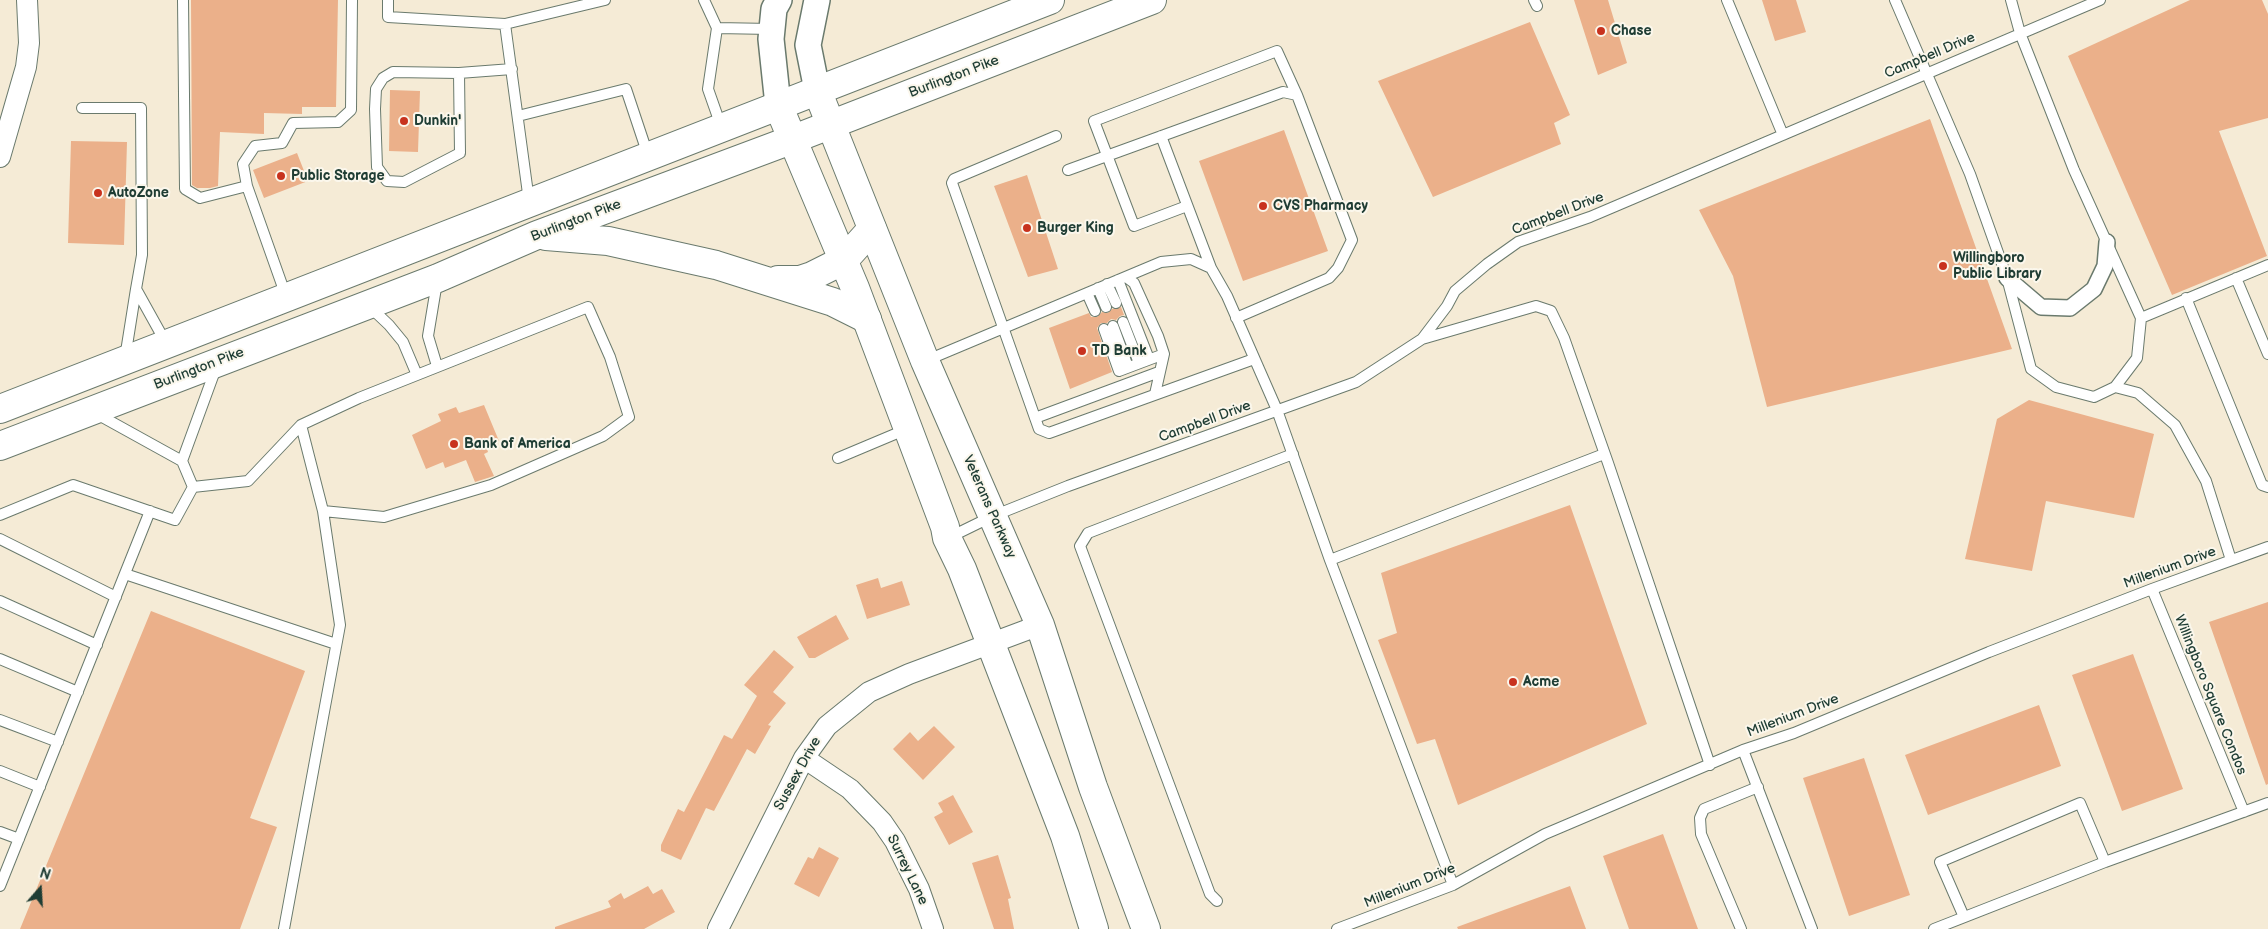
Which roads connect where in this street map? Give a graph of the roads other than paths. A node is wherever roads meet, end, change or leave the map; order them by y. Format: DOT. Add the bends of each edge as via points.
graph roads {
  1 [pos="27,0"];
  2 [pos="183,0"];
  3 [pos="352,0"];
  4 [pos="388,0"];
  5 [pos="605,0"];
  6 [pos="704,0"];
  7 [pos="779,0"];
  8 [pos="817,0"];
  9 [pos="1050,0"];
  10 [pos="1152,0"];
  11 [pos="1727,0"];
  12 [pos="1895,0"];
  13 [pos="2010,0"];
  14 [pos="2100,0"];
  15 [pos="505,24"];
  16 [pos="717,28"];
  17 [pos="772,29"];
  18 [pos="2020,33"];
  19 [pos="512,70"];
  20 [pos="1927,72"];
  21 [pos="459,73"];
  22 [pos="817,90"];
  23 [pos="1297,95"];
  24 [pos="778,105"];
  25 [pos="82,108"];
  26 [pos="518,116"];
  27 [pos="831,124"];
  28 [pos="721,127"];
  29 [pos="1783,135"];
  30 [pos="1056,136"];
  31 [pos="1161,136"];
  32 [pos="791,140"];
  33 [pos="1107,155"];
  34 [pos="648,156"];
  35 [pos="0,157"];
  36 [pos="1068,170"];
  37 [pos="247,186"];
  38 [pos="529,202"];
  39 [pos="1187,206"];
  40 [pos="872,229"];
  41 [pos="538,235"];
  42 [pos="2107,242"];
  43 [pos="844,260"];
  44 [pos="2268,265"];
  45 [pos="1211,268"];
  46 [pos="438,278"];
  47 [pos="2007,278"];
  48 [pos="2236,278"];
  49 [pos="764,279"];
  50 [pos="1122,279"];
  51 [pos="1103,286"];
  52 [pos="136,289"];
  53 [pos="1087,293"];
  54 [pos="287,296"];
  55 [pos="2186,298"];
  56 [pos="368,305"];
  57 [pos="1111,305"];
  58 [pos="1095,311"];
  59 [pos="1236,318"];
  60 [pos="2141,318"];
  61 [pos="867,319"];
  62 [pos="1003,328"];
  63 [pos="1422,340"];
  64 [pos="166,344"];
  65 [pos="1164,354"];
  66 [pos="2268,354"];
  67 [pos="1149,359"];
  68 [pos="1254,359"];
  69 [pos="125,360"];
  70 [pos="925,361"];
  71 [pos="218,362"];
  72 [pos="1139,363"];
  73 [pos="437,366"];
  74 [pos="1160,372"];
  75 [pos="417,375"];
  76 [pos="2116,387"];
  77 [pos="1155,394"];
  78 [pos="0,409"];
  79 [pos="1277,410"];
  80 [pos="91,411"];
  81 [pos="1035,418"];
  82 [pos="301,426"];
  83 [pos="908,429"];
  84 [pos="0,446"];
  85 [pos="1293,454"];
  86 [pos="1604,454"];
  87 [pos="838,458"];
  88 [pos="182,461"];
  89 [pos="193,487"];
  90 [pos="2268,487"];
  91 [pos="150,511"];
  92 [pos="323,511"];
  93 [pos="0,515"];
  94 [pos="993,516"];
  95 [pos="947,538"];
  96 [pos="0,539"];
  97 [pos="2268,547"];
  98 [pos="1330,560"];
  99 [pos="2232,560"];
  100 [pos="125,574"];
  101 [pos="2152,589"];
  102 [pos="116,596"];
  103 [pos="0,601"];
  104 [pos="1040,625"];
  105 [pos="336,644"];
  106 [pos="991,644"];
  107 [pos="96,645"];
  108 [pos="0,659"];
  109 [pos="78,692"];
  110 [pos="0,720"];
  111 [pos="58,742"];
  112 [pos="1743,750"];
  113 [pos="804,758"];
  114 [pos="1710,765"];
  115 [pos="0,771"];
  116 [pos="40,787"];
  117 [pos="1758,787"];
  118 [pos="2268,803"];
  119 [pos="2244,812"];
  120 [pos="0,832"];
  121 [pos="19,839"];
  122 [pos="2105,862"];
  123 [pos="1453,885"];
  124 [pos="0,886"];
  125 [pos="1217,901"];
  126 [pos="1964,917"];
  127 [pos="284,929"];
  128 [pos="718,929"];
  129 [pos="933,929"];
  130 [pos="1094,929"];
  131 [pos="1146,929"];
  132 [pos="1336,929"];
  133 [pos="1741,929"];
  134 [pos="1812,929"];
  135 [pos="1934,929"];
  1 -- 35 [label="street" via="29,43 26,67"];
  2 -- 37 [label="lane" via="185,189 200,198"];
  3 -- 37 [label="lane" via="351,110 338,122 292,124 282,143 255,146 244,164"];
  4 -- 15 [label="lane" via="388,17"];
  5 -- 15 [label="lane"];
  6 -- 16 [label="lane"];
  7 -- 17 [label="street" via="774,9"];
  8 -- 22 [label="street" via="808,46"];
  9 -- 22 [label="main road"];
  10 -- 27 [label="main road, Burlington Pike"];
  11 -- 29 [label="lane"];
  12 -- 20 [label="lane"];
  13 -- 18 [label="lane"];
  14 -- 18 [label="lane, Campbell Drive"];
  15 -- 19 [label="lane"];
  16 -- 17 [label="lane"];
  16 -- 28 [label="lane" via="708,89"];
  17 -- 24 [label="street"];
  18 -- 20 [label="lane, Campbell Drive"];
  18 -- 42 [label="lane" via="2074,170"];
  19 -- 21 [label="lane"];
  19 -- 26 [label="lane"];
  20 -- 29 [label="lane, Campbell Drive"];
  20 -- 47 [label="lane"];
  21 -- 21 [label="lane" via="460,154 404,182 388,181 377,167 376,89 383,78 393,72"];
  22 -- 24 [label="main road"];
  22 -- 27 [label="main road, Veterans Parkway"];
  23 -- 31 [label="lane" via="1283,92"];
  23 -- 33 [label="lane" via="1277,51 1094,121"];
  23 -- 59 [label="lane" via="1352,240 1338,268 1329,278"];
  24 -- 28 [label="main road"];
  24 -- 32 [label="main road"];
  25 -- 52 [label="lane" via="141,108 142,255"];
  26 -- 34 [label="lane" via="626,89"];
  26 -- 38 [label="lane"];
  27 -- 32 [label="main road, Burlington Pike"];
  27 -- 40 [label="main road, Veterans Parkway"];
  28 -- 34 [label="main road"];
  29 -- 63 [label="lane, Campbell Drive" via="1590,217 1518,242 1455,291"];
  30 -- 62 [label="lane" via="954,179 952,183"];
  31 -- 33 [label="lane"];
  31 -- 39 [label="lane"];
  32 -- 41 [label="main road, Burlington Pike"];
  32 -- 43 [label="main road"];
  33 -- 36 [label="lane"];
  33 -- 39 [label="lane" via="1134,226"];
  34 -- 38 [label="main road"];
  37 -- 54 [label="lane"];
  38 -- 54 [label="main road"];
  39 -- 45 [label="lane"];
  40 -- 43 [label="main road"];
  40 -- 70 [label="main road, Veterans Parkway"];
  41 -- 46 [label="main road, Burlington Pike"];
  41 -- 49 [label="main road" via="608,241 656,250"];
  42 -- 47 [label="street" via="2105,266 2094,289 2070,308 2041,307"];
  42 -- 60 [label="lane"];
  43 -- 49 [label="main road" via="800,280"];
  43 -- 61 [label="main road"];
  44 -- 48 [label="lane"];
  45 -- 50 [label="lane" via="1192,259 1161,262"];
  45 -- 59 [label="lane"];
  46 -- 56 [label="main road, Burlington Pike"];
  46 -- 73 [label="lane" via="428,336"];
  47 -- 76 [label="lane" via="2030,369 2056,387 2094,397"];
  48 -- 55 [label="lane"];
  48 -- 66 [label="lane"];
  49 -- 61 [label="main road" via="833,302"];
  50 -- 51 [label="lane"];
  50 -- 65 [label="lane" via="1134,283"];
  50 -- 67 [label="lane"];
  51 -- 53 [label="lane"];
  51 -- 57 [label="lane"];
  52 -- 64 [label="lane"];
  52 -- 69 [label="lane"];
  53 -- 58 [label="lane"];
  53 -- 62 [label="lane"];
  54 -- 64 [label="main road"];
  55 -- 60 [label="lane"];
  55 -- 90 [label="lane" via="2262,485"];
  56 -- 71 [label="main road, Burlington Pike"];
  56 -- 75 [label="lane" via="403,342"];
  59 -- 68 [label="lane"];
  60 -- 76 [label="lane" via="2137,358"];
  61 -- 83 [label="main road"];
  62 -- 70 [label="lane"];
  62 -- 81 [label="lane"];
  63 -- 79 [label="lane, Campbell Drive" via="1356,382"];
  63 -- 86 [label="lane" via="1536,306 1551,311"];
  64 -- 69 [label="main road"];
  65 -- 67 [label="lane"];
  65 -- 74 [label="lane"];
  67 -- 72 [label="lane"];
  68 -- 77 [label="lane"];
  68 -- 79 [label="lane"];
  69 -- 78 [label="main road"];
  70 -- 94 [label="main road, Veterans Parkway"];
  71 -- 80 [label="main road, Burlington Pike"];
  71 -- 88 [label="lane"];
  72 -- 72 [label="lane" via="1113,326 1124,369"];
  73 -- 75 [label="lane"];
  73 -- 92 [label="lane" via="588,307 610,357 629,417 602,436 491,485 384,517"];
  74 -- 77 [label="lane"];
  74 -- 81 [label="lane"];
  75 -- 82 [label="lane" via="358,398"];
  76 -- 99 [label="lane" via="2138,392 2175,425 2206,481"];
  77 -- 81 [label="lane" via="1049,433 1039,429"];
  79 -- 85 [label="lane"];
  79 -- 94 [label="lane, Campbell Drive"];
  80 -- 84 [label="main road, Burlington Pike"];
  80 -- 88 [label="lane"];
  82 -- 89 [label="lane" via="248,481"];
  82 -- 92 [label="lane"];
  83 -- 87 [label="lane"];
  83 -- 95 [label="main road" via="946,527"];
  85 -- 98 [label="lane"];
  85 -- 125 [label="lane" via="1088,533 1080,546 1210,894"];
  86 -- 98 [label="lane"];
  86 -- 114 [label="lane"];
  88 -- 89 [label="lane"];
  89 -- 91 [label="lane" via="175,520"];
  91 -- 93 [label="lane" via="73,484"];
  91 -- 100 [label="lane"];
  92 -- 105 [label="lane" via="340,625"];
  94 -- 95 [label="lane, Campbell Drive"];
  94 -- 104 [label="main road, Veterans Parkway"];
  95 -- 106 [label="main road"];
  96 -- 102 [label="lane"];
  97 -- 99 [label="lane, Millenium Drive"];
  98 -- 123 [label="lane"];
  99 -- 101 [label="lane, Millenium Drive"];
  100 -- 102 [label="lane"];
  100 -- 105 [label="lane"];
  101 -- 112 [label="lane, Millenium Drive" via="1794,733"];
  101 -- 119 [label="lane, Willingboro Square Condos"];
  102 -- 107 [label="lane"];
  103 -- 107 [label="lane"];
  104 -- 106 [label="street, Sussex Drive"];
  104 -- 131 [label="main road, Veterans Parkway" via="1093,787"];
  105 -- 127 [label="lane"];
  106 -- 113 [label="street, Sussex Drive" via="869,692 827,726"];
  106 -- 130 [label="main road" via="1065,836"];
  107 -- 109 [label="lane"];
  108 -- 109 [label="lane"];
  109 -- 111 [label="lane"];
  110 -- 111 [label="lane"];
  111 -- 116 [label="lane"];
  112 -- 114 [label="lane, Millenium Drive"];
  112 -- 117 [label="lane"];
  113 -- 128 [label="street, Sussex Drive"];
  113 -- 129 [label="street, Surrey Lane" via="850,789 882,822 919,889"];
  114 -- 123 [label="lane, Millenium Drive" via="1545,834"];
  115 -- 116 [label="lane"];
  116 -- 121 [label="lane"];
  117 -- 133 [label="lane" via="1704,809 1700,818 1701,834"];
  117 -- 134 [label="lane"];
  118 -- 119 [label="lane"];
  119 -- 122 [label="lane"];
  120 -- 121 [label="lane"];
  121 -- 124 [label="lane"];
  122 -- 126 [label="lane"];
  122 -- 126 [label="lane" via="2080,803 1940,862"];
  123 -- 132 [label="lane, Millenium Drive"];
  126 -- 135 [label="lane"];
}
